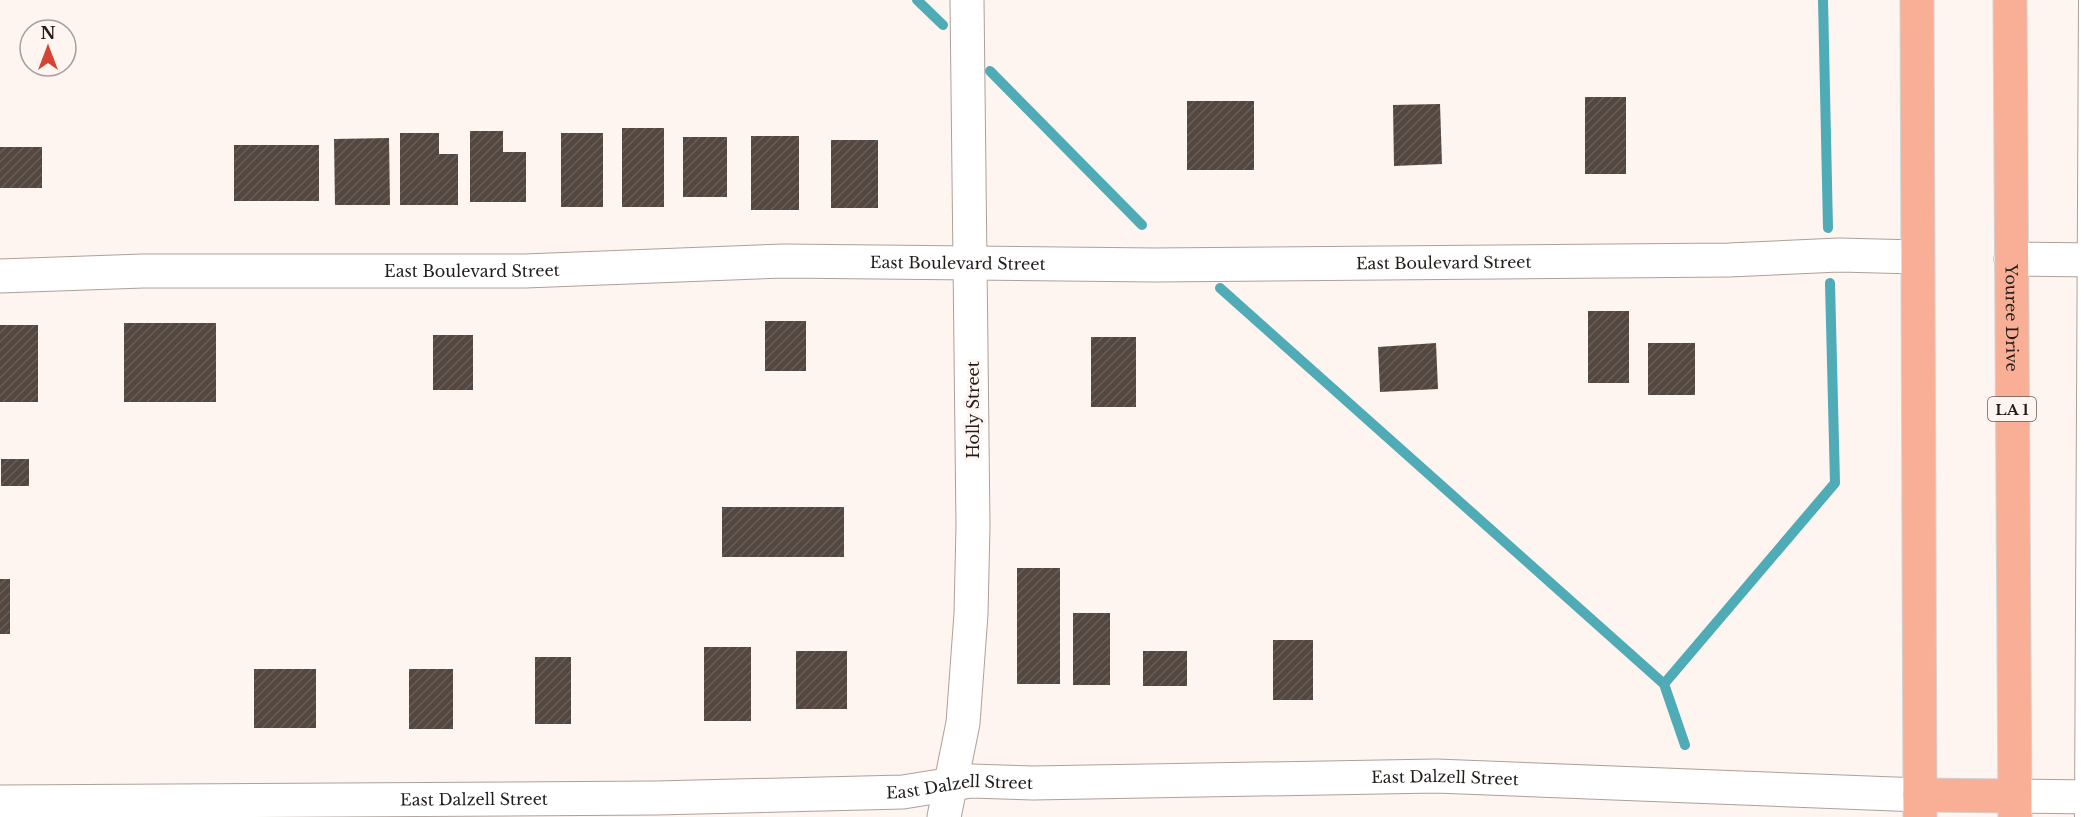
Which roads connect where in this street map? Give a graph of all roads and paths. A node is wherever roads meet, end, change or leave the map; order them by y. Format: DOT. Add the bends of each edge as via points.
graph roads {
  1 [pos="967,0"];
  2 [pos="1917,0"];
  3 [pos="2010,0"];
  4 [pos="2089,0"];
  5 [pos="1917,257"];
  6 [pos="2011,259"];
  7 [pos="2092,260"];
  8 [pos="971,263"];
  9 [pos="0,276"];
  10 [pos="951,783"];
  11 [pos="0,802"];
  12 [pos="2088,804"];
  13 [pos="1920,806"];
  14 [pos="2014,806"];
  15 [pos="428,809"];
  16 [pos="944,817"];
  1 -- 8 [label="street, Holly Street"];
  2 -- 5 [label="main road"];
  3 -- 6 [label="main road, Youree Drive / LA 1"];
  4 -- 7 [label="lane"];
  5 -- 8 [label="street, East Boulevard Street" via="1155,265"];
  5 -- 13 [label="main road"];
  6 -- 7 [label="street"];
  6 -- 14 [label="main road, Youree Drive / LA 1"];
  7 -- 12 [label="lane"];
  8 -- 9 [label="street, East Boulevard Street" via="784,261 525,271 143,271"];
  8 -- 10 [label="street, Holly Street" via="971,614 963,723"];
  10 -- 13 [label="street, East Dalzell Street" via="1436,776"];
  10 -- 15 [label="street, East Dalzell Street" via="903,792"];
  10 -- 16 [label="street, Holly Street"];
  11 -- 15 [label="street, East Dalzell Street"];
  12 -- 14 [label="street"];
  13 -- 14 [label="main road"];
}
